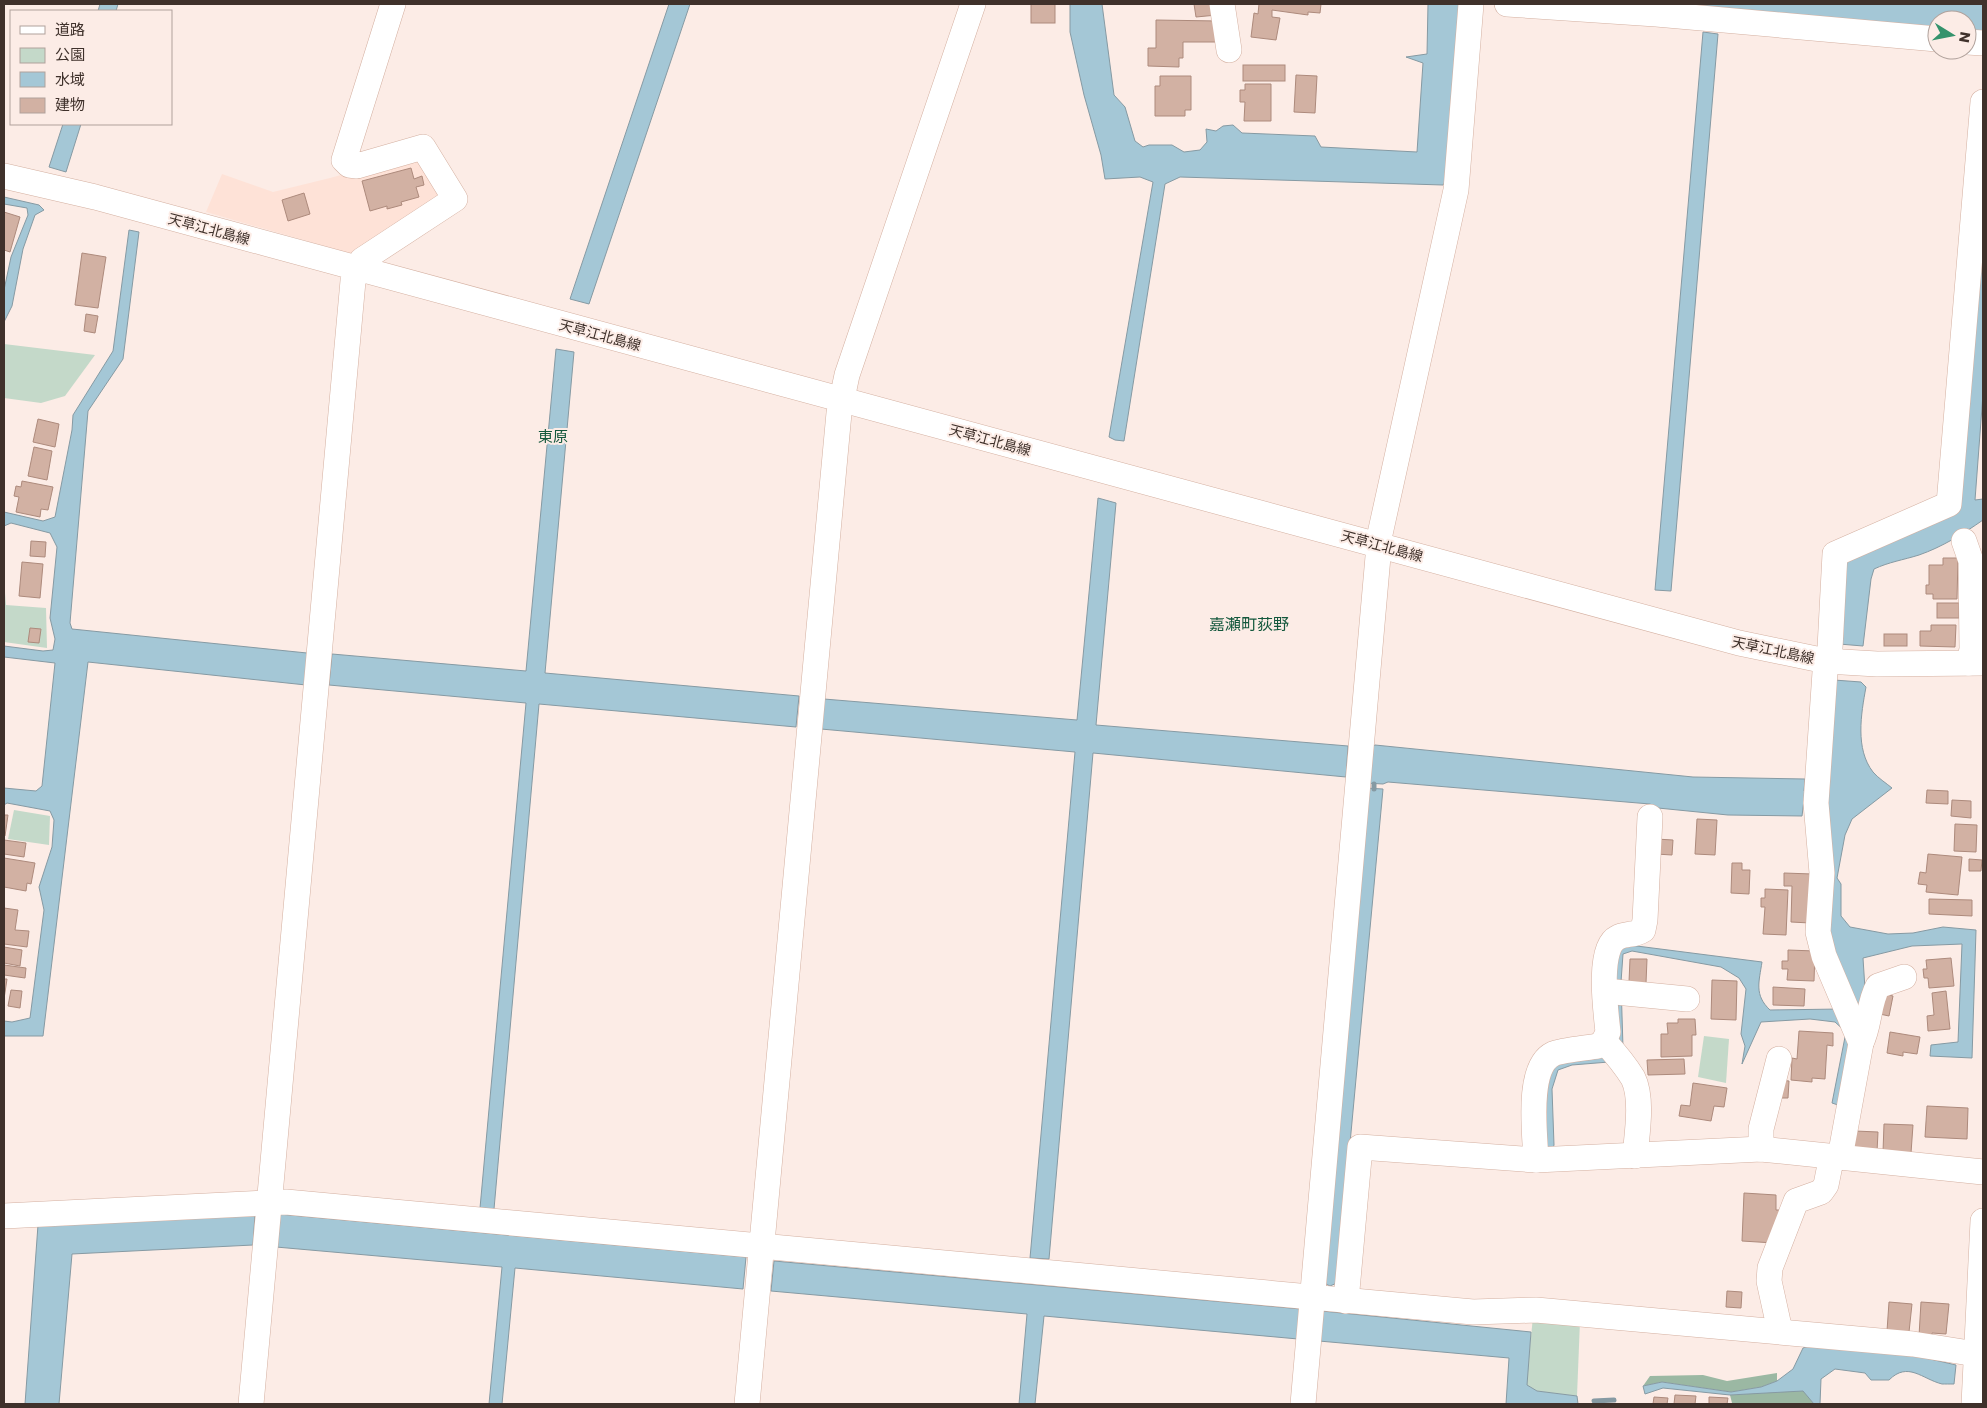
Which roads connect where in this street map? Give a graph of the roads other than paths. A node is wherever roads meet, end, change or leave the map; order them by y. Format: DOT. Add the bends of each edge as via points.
graph roads {
  1 [pos="393,4"];
  2 [pos="973,4"];
  3 [pos="1222,4"];
  4 [pos="1471,4"];
  5 [pos="1507,4"];
  6 [pos="1656,9"];
  7 [pos="1927,38"];
  8 [pos="1229,50"];
  9 [pos="1983,102"];
  10 [pos="4,176"];
  11 [pos="358,269"];
  12 [pos="841,400"];
  13 [pos="1964,541"];
  14 [pos="1380,545"];
  15 [pos="1826,661"];
  16 [pos="1976,663"];
  17 [pos="1650,817"];
  18 [pos="1904,977"];
  19 [pos="1616,992"];
  20 [pos="1686,1000"];
  21 [pos="1861,1044"];
  22 [pos="1612,1050"];
  23 [pos="1779,1059"];
  24 [pos="1761,1149"];
  25 [pos="1635,1156"];
  26 [pos="1836,1158"];
  27 [pos="1536,1160"];
  28 [pos="1983,1172"];
  29 [pos="4,1216"];
  30 [pos="267,1220"];
  31 [pos="1983,1221"];
  32 [pos="760,1264"];
  33 [pos="1346,1301"];
  34 [pos="1311,1316"];
  35 [pos="1780,1331"];
  36 [pos="1976,1354"];
  37 [pos="251,1404"];
  38 [pos="747,1404"];
  39 [pos="1303,1404"];
  40 [pos="1974,1404"];
  1 -- 11 [label="street" via="344,160 357,166 423,147 455,199 362,260"];
  2 -- 12 [label="street"];
  3 -- 8 [label="street"];
  4 -- 14 [label="street" via="1456,190 1382,522"];
  5 -- 6 [label="street"];
  6 -- 7 [label="street" via="1712,19"];
  9 -- 15 [label="street" via="1949,504 1835,554 1830,648"];
  10 -- 11 [label="street, 天草江北島線" via="95,197"];
  11 -- 12 [label="street, 天草江北島線"];
  11 -- 30 [label="street" via="353,281"];
  12 -- 14 [label="street, 天草江北島線"];
  12 -- 32 [label="street"];
  13 -- 16 [label="street" via="1971,561 1972,649"];
  14 -- 15 [label="street, 天草江北島線" via="1739,643"];
  14 -- 34 [label="street"];
  15 -- 16 [label="street, 天草江北島線"];
  15 -- 21 [label="street" via="1816,789 1822,873 1818,932 1824,956"];
  17 -- 19 [label="street" via="1643,930 1636,935 1617,937 1611,943 1605,961"];
  18 -- 21 [label="street" via="1878,986 1872,996"];
  19 -- 20 [label="street"];
  19 -- 22 [label="street" via="1608,1032"];
  21 -- 26 [label="street" via="1841,1152"];
  22 -- 25 [label="street" via="1634,1080 1638,1107"];
  22 -- 27 [label="street" via="1598,1046 1552,1054 1538,1069"];
  23 -- 24 [label="street" via="1761,1129"];
  24 -- 25 [label="street"];
  24 -- 26 [label="street"];
  25 -- 27 [label="street"];
  26 -- 28 [label="street"];
  26 -- 35 [label="street" via="1830,1165 1826,1185 1821,1192 1796,1201 1770,1268 1769,1281"];
  27 -- 33 [label="street" via="1360,1147"];
  29 -- 30 [label="street"];
  30 -- 32 [label="street"];
  30 -- 37 [label="street"];
  31 -- 36 [label="street"];
  32 -- 34 [label="street"];
  32 -- 38 [label="street"];
  33 -- 34 [label="street"];
  33 -- 35 [label="street" via="1473,1312 1536,1310"];
  34 -- 39 [label="street"];
  35 -- 36 [label="street" via="1913,1344"];
  36 -- 40 [label="street"];
}
